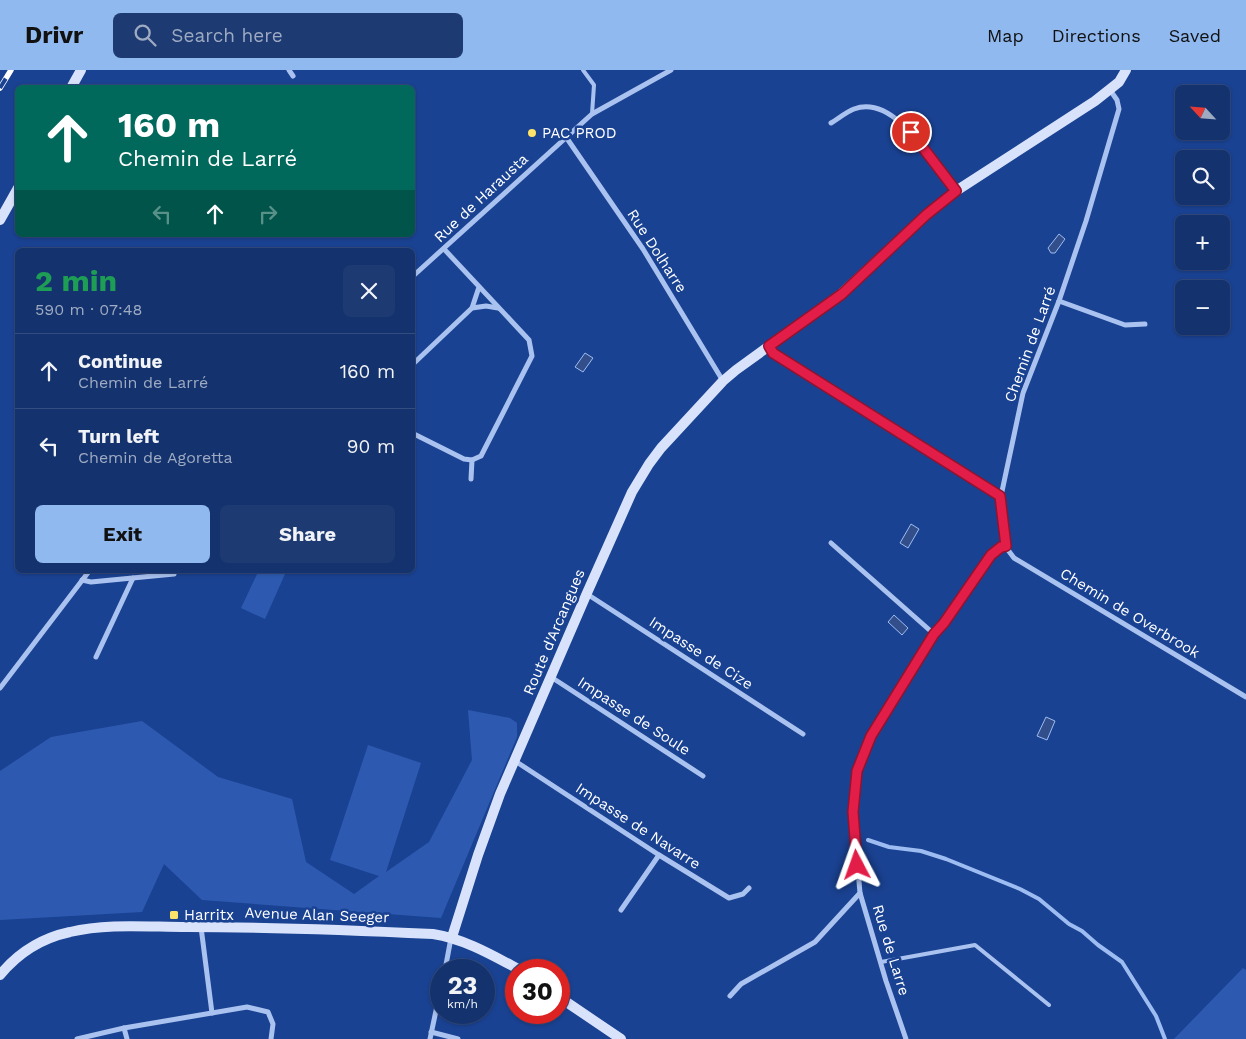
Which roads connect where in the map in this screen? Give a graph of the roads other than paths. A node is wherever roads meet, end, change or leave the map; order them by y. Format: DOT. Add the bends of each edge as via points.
graph roads {
  1 [pos="81,70"];
  2 [pos="289,70"];
  3 [pos="583,70"];
  4 [pos="671,70"];
  5 [pos="1126,70"];
  6 [pos="293,76"];
  7 [pos="73,85"];
  8 [pos="1110,90"];
  9 [pos="592,114"];
  10 [pos="831,123"];
  11 [pos="566,137"];
  12 [pos="956,191"];
  13 [pos="15,193"];
  14 [pos="0,220"];
  15 [pos="444,249"];
  16 [pos="415,274"];
  17 [pos="479,288"];
  18 [pos="1058,301"];
  19 [pos="472,308"];
  20 [pos="499,308"];
  21 [pos="1145,324"];
  22 [pos="769,346"];
  23 [pos="415,362"];
  24 [pos="723,382"];
  25 [pos="415,434"];
  26 [pos="472,460"];
  27 [pos="471,479"];
  28 [pos="1000,496"];
  29 [pos="831,543"];
  30 [pos="1006,546"];
  31 [pos="88,573"];
  32 [pos="174,574"];
  33 [pos="133,578"];
  34 [pos="82,580"];
  35 [pos="586,593"];
  36 [pos="934,634"];
  37 [pos="96,657"];
  38 [pos="551,677"];
  39 [pos="0,688"];
  40 [pos="1246,698"];
  41 [pos="803,734"];
  42 [pos="515,761"];
  43 [pos="703,776"];
  44 [pos="659,855"];
  45 [pos="749,888"];
  46 [pos="860,893"];
  47 [pos="622,910"];
  48 [pos="202,927"];
  49 [pos="452,937"];
  50 [pos="447,959"];
  51 [pos="505,962"];
  52 [pos="881,962"];
  53 [pos="0,975"];
  54 [pos="730,996"];
  55 [pos="570,1004"];
  56 [pos="1049,1005"];
  57 [pos="212,1013"];
  58 [pos="433,1024"];
  59 [pos="124,1028"];
  60 [pos="431,1032"];
  61 [pos="77,1039"];
  62 [pos="127,1039"];
  63 [pos="271,1039"];
  64 [pos="430,1039"];
  65 [pos="458,1039"];
  66 [pos="621,1039"];
  67 [pos="906,1039"];
  1 -- 7 [label="street"];
  2 -- 6 [label="street"];
  3 -- 9 [label="lane" via="594,85"];
  4 -- 9 [label="street, Rue de Harausta"];
  5 -- 8 [label="street, Route d'Arcangues"];
  8 -- 12 [label="street, Route d'Arcangues"];
  8 -- 18 [label="street, Chemin de Larré" via="1119,109"];
  9 -- 11 [label="street, Rue de Harausta"];
  10 -- 12 [label="street" via="854,109 868,106 897,118"];
  11 -- 15 [label="street, Rue de Harausta"];
  11 -- 24 [label="street, Rue Dolharre" via="643,249"];
  12 -- 22 [label="street, Route d'Arcangues" via="842,294"];
  13 -- 14 [label="street"];
  15 -- 16 [label="street, Rue de Harausta"];
  15 -- 17 [label="street"];
  17 -- 19 [label="street"];
  17 -- 20 [label="street"];
  18 -- 21 [label="street" via="1125,325"];
  18 -- 28 [label="street, Chemin de Larré" via="1023,393"];
  19 -- 20 [label="street"];
  19 -- 23 [label="street"];
  20 -- 26 [label="street" via="529,340 532,356 481,456"];
  22 -- 24 [label="street, Route d'Arcangues"];
  22 -- 28 [label="street" via="773,353"];
  24 -- 35 [label="street, Route d'Arcangues" via="648,464"];
  25 -- 26 [label="street"];
  26 -- 27 [label="street"];
  28 -- 30 [label="street, Chemin de Larré"];
  29 -- 36 [label="street"];
  30 -- 36 [label="street, Rue de Larre" via="991,555"];
  30 -- 40 [label="street, Chemin de Overbrook" via="1014,558"];
  31 -- 34 [label="street"];
  32 -- 33 [label="street"];
  33 -- 34 [label="street"];
  33 -- 37 [label="street"];
  34 -- 39 [label="street"];
  35 -- 38 [label="street, Route d'Arcangues"];
  35 -- 41 [label="street, Impasse de Cize"];
  36 -- 46 [label="street, Rue de Larre" via="871,736 857,771 853,812"];
  38 -- 42 [label="street, Route d'Arcangues"];
  38 -- 43 [label="street, Impasse de Soule"];
  42 -- 44 [label="street, Impasse de Navarre"];
  42 -- 49 [label="street, Route d'Arcangues" via="478,855"];
  44 -- 45 [label="street, Impasse de Navarre" via="729,898 743,894"];
  44 -- 47 [label="street"];
  46 -- 52 [label="street, Rue de Larre"];
  46 -- 54 [label="street" via="815,942 741,984"];
  48 -- 49 [label="street, Avenue Alan Seeger"];
  48 -- 53 [label="street, Avenue Alan Seeger" via="94,928 68,932 42,941 22,953"];
  48 -- 57 [label="street"];
  49 -- 50 [label="street"];
  49 -- 51 [label="street, Avenue Alan Seeger"];
  52 -- 56 [label="lane" via="975,945"];
  52 -- 67 [label="street, Rue de Larre"];
  55 -- 66 [label="street"];
  57 -- 59 [label="street"];
  57 -- 63 [label="street" via="247,1007 268,1012 273,1024"];
  58 -- 60 [label="street"];
  59 -- 61 [label="street"];
  59 -- 62 [label="street"];
  60 -- 64 [label="street"];
  60 -- 65 [label="street"];
}
